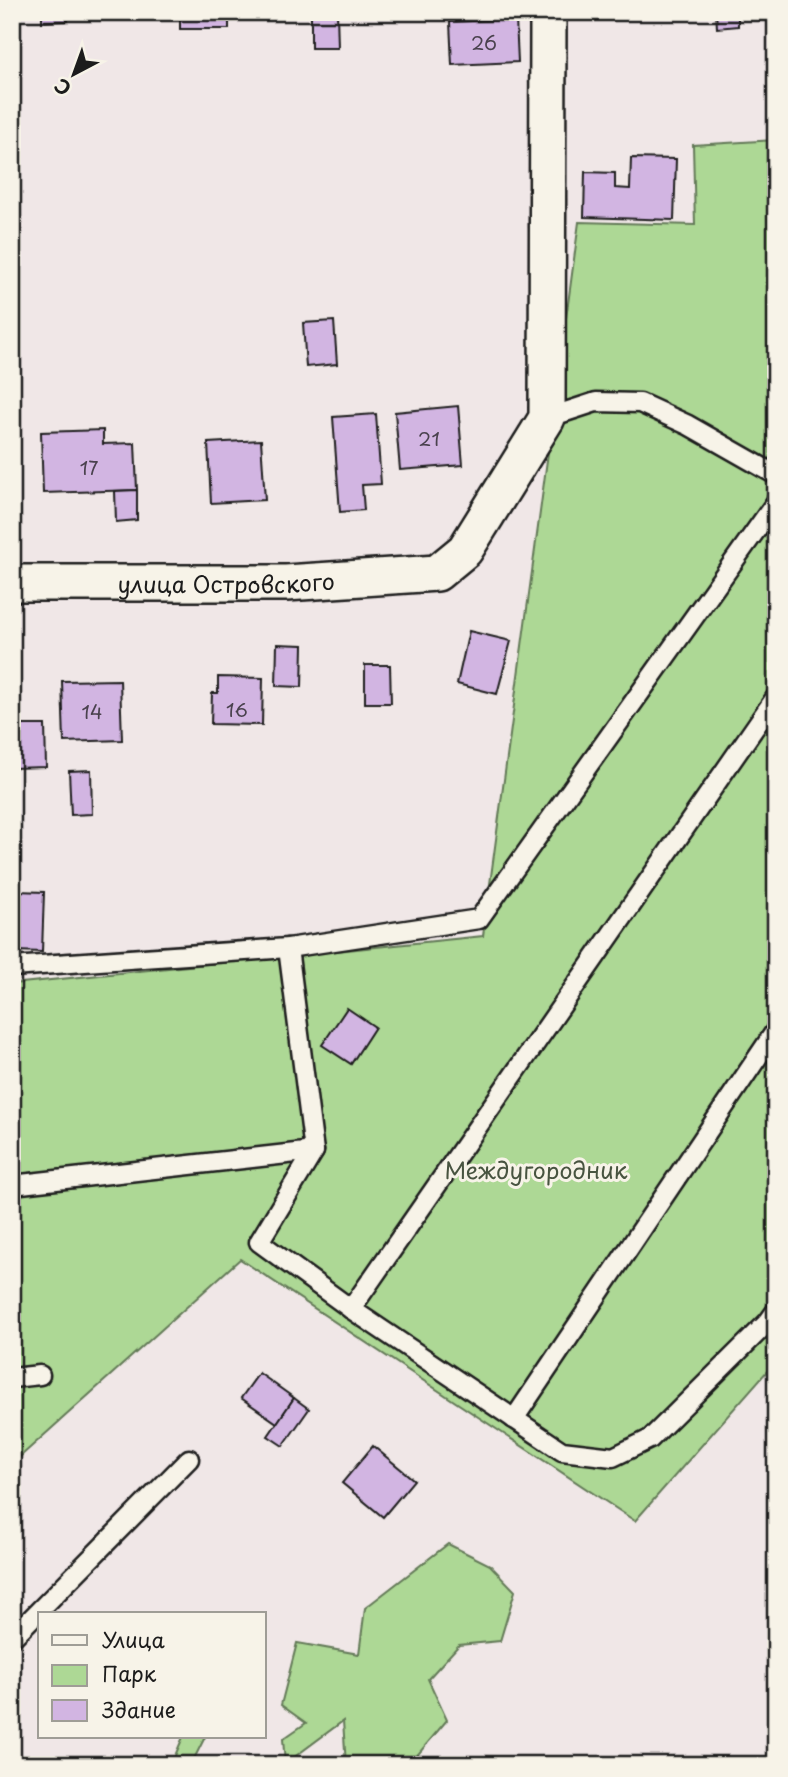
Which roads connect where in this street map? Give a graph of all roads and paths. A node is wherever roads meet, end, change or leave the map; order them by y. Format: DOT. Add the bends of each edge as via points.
graph roads {
  1 [pos="548,12"];
  2 [pos="547,418"];
  3 [pos="776,475"];
  4 [pos="776,502"];
  5 [pos="12,583"];
  6 [pos="776,697"];
  7 [pos="288,948"];
  8 [pos="12,967"];
  9 [pos="776,1030"];
  10 [pos="314,1151"];
  11 [pos="12,1185"];
  12 [pos="351,1309"];
  13 [pos="776,1311"];
  14 [pos="40,1375"];
  15 [pos="12,1378"];
  16 [pos="514,1419"];
  17 [pos="189,1459"];
  18 [pos="12,1638"];
  1 -- 2 [label="street"];
  2 -- 3 [label="lane" via="596,402 640,403"];
  2 -- 5 [label="street, улица Островского" via="465,550 437,573 286,583"];
  4 -- 7 [label="lane" via="479,919"];
  6 -- 12 [label="lane"];
  7 -- 8 [label="lane"];
  7 -- 10 [label="lane"];
  9 -- 16 [label="lane"];
  10 -- 11 [label="lane"];
  10 -- 12 [label="lane" via="259,1242"];
  12 -- 16 [label="lane"];
  13 -- 16 [label="lane" via="650,1439 613,1457 562,1451"];
  14 -- 15 [label="lane"];
  17 -- 18 [label="lane"];
}
